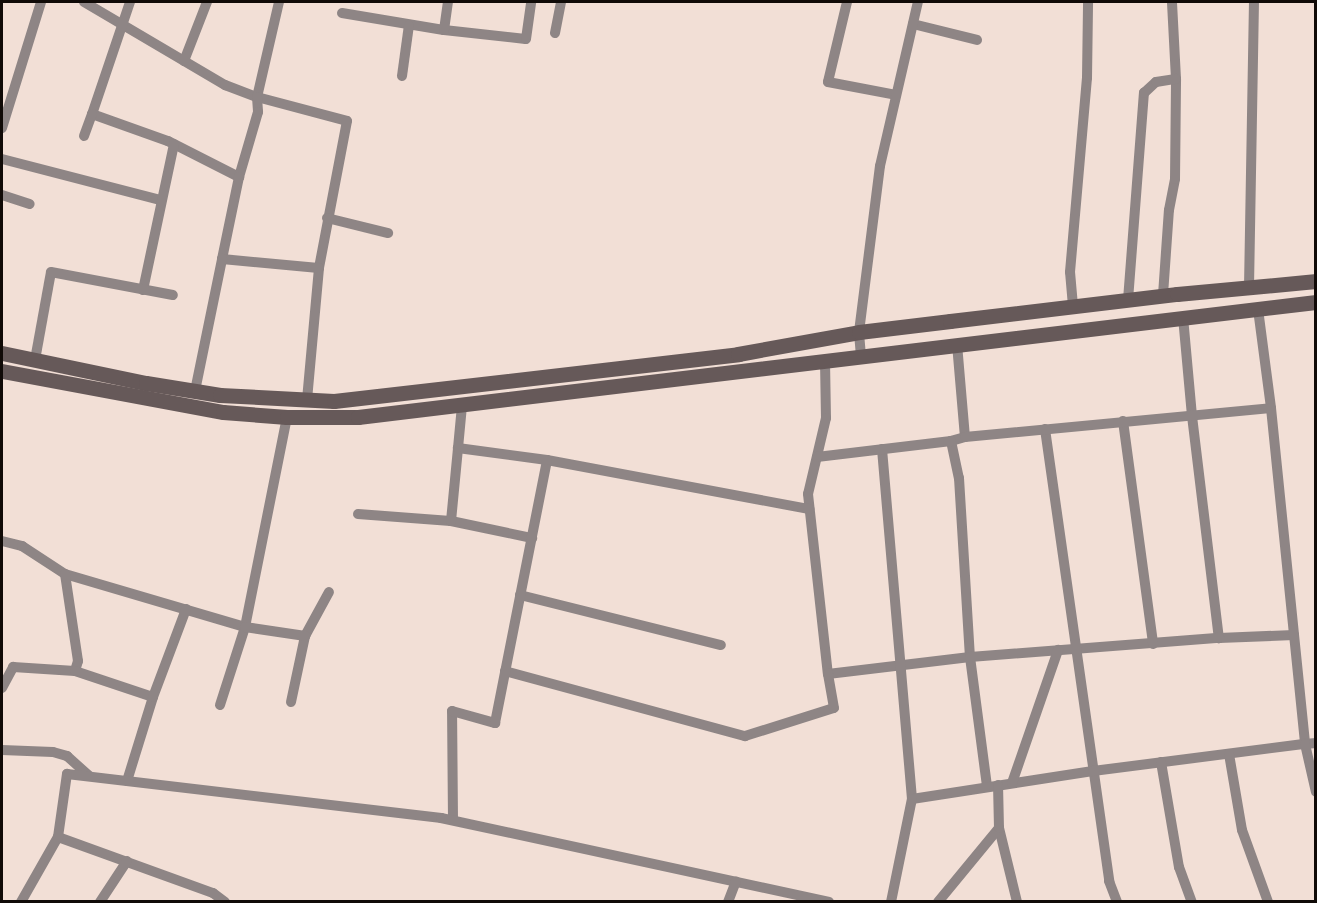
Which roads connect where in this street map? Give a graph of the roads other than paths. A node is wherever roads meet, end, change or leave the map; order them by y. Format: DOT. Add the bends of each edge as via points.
graph roads {
  1 [pos="41,2"];
  2 [pos="84,2"];
  3 [pos="130,2"];
  4 [pos="207,2"];
  5 [pos="279,2"];
  6 [pos="448,2"];
  7 [pos="531,2"];
  8 [pos="561,2"];
  9 [pos="847,2"];
  10 [pos="918,2"];
  11 [pos="1088,2"];
  12 [pos="1172,2"];
  13 [pos="1254,2"];
  14 [pos="342,13"];
  15 [pos="121,24"];
  16 [pos="913,24"];
  17 [pos="409,25"];
  18 [pos="444,30"];
  19 [pos="555,33"];
  20 [pos="977,40"];
  21 [pos="184,61"];
  22 [pos="402,76"];
  23 [pos="1176,79"];
  24 [pos="896,95"];
  25 [pos="256,98"];
  26 [pos="92,114"];
  27 [pos="2,128"];
  28 [pos="84,136"];
  29 [pos="174,144"];
  30 [pos="2,159"];
  31 [pos="239,177"];
  32 [pos="2,195"];
  33 [pos="160,200"];
  34 [pos="30,204"];
  35 [pos="327,218"];
  36 [pos="388,233"];
  37 [pos="222,259"];
  38 [pos="319,268"];
  39 [pos="1316,281"];
  40 [pos="1249,287"];
  41 [pos="143,290"];
  42 [pos="173,295"];
  43 [pos="1163,295"];
  44 [pos="1128,300"];
  45 [pos="1316,302"];
  46 [pos="1073,306"];
  47 [pos="1258,309"];
  48 [pos="1183,317"];
  49 [pos="859,333"];
  50 [pos="957,344"];
  51 [pos="2,353"];
  52 [pos="861,356"];
  53 [pos="35,360"];
  54 [pos="825,361"];
  55 [pos="2,370"];
  56 [pos="195,391"];
  57 [pos="307,400"];
  58 [pos="462,406"];
  59 [pos="1271,408"];
  60 [pos="1192,416"];
  61 [pos="287,417"];
  62 [pos="1124,421"];
  63 [pos="1045,429"];
  64 [pos="965,437"];
  65 [pos="951,441"];
  66 [pos="458,448"];
  67 [pos="882,449"];
  68 [pos="817,457"];
  69 [pos="547,460"];
  70 [pos="809,509"];
  71 [pos="358,514"];
  72 [pos="451,521"];
  73 [pos="532,538"];
  74 [pos="2,541"];
  75 [pos="64,574"];
  76 [pos="329,592"];
  77 [pos="520,595"];
  78 [pos="186,609"];
  79 [pos="245,627"];
  80 [pos="1294,634"];
  81 [pos="305,636"];
  82 [pos="1219,638"];
  83 [pos="1153,644"];
  84 [pos="721,645"];
  85 [pos="1058,650"];
  86 [pos="1076,650"];
  87 [pos="970,657"];
  88 [pos="899,665"];
  89 [pos="505,670"];
  90 [pos="75,671"];
  91 [pos="828,674"];
  92 [pos="2,688"];
  93 [pos="153,698"];
  94 [pos="291,702"];
  95 [pos="220,705"];
  96 [pos="1310,744"];
  97 [pos="2,750"];
  98 [pos="1229,754"];
  99 [pos="1161,762"];
  100 [pos="1093,771"];
  101 [pos="89,777"];
  102 [pos="127,781"];
  103 [pos="1012,783"];
  104 [pos="993,786"];
  105 [pos="1316,792"];
  106 [pos="912,799"];
  107 [pos="453,820"];
  108 [pos="999,828"];
  109 [pos="58,837"];
  110 [pos="127,861"];
  111 [pos="736,881"];
  112 [pos="21,902"];
  113 [pos="100,902"];
  114 [pos="225,902"];
  115 [pos="728,902"];
  116 [pos="829,902"];
  117 [pos="891,902"];
  118 [pos="938,902"];
  119 [pos="1017,902"];
  120 [pos="1117,902"];
  121 [pos="1192,902"];
  122 [pos="1268,902"];
  1 -- 27 [label="street"];
  2 -- 15 [label="street"];
  3 -- 15 [label="street"];
  4 -- 21 [label="street"];
  5 -- 25 [label="street"];
  6 -- 18 [label="street"];
  7 -- 18 [label="street" via="526,39"];
  8 -- 19 [label="street"];
  9 -- 24 [label="street" via="828,82"];
  10 -- 16 [label="street"];
  11 -- 46 [label="street" via="1087,78 1070,272"];
  12 -- 23 [label="street"];
  13 -- 40 [label="street"];
  14 -- 17 [label="street"];
  15 -- 21 [label="street"];
  15 -- 26 [label="street"];
  16 -- 20 [label="street"];
  16 -- 24 [label="street"];
  17 -- 18 [label="street"];
  17 -- 22 [label="street"];
  21 -- 25 [label="street"];
  23 -- 43 [label="street" via="1175,179"];
  23 -- 44 [label="street" via="1156,82 1144,93"];
  24 -- 49 [label="street" via="880,166"];
  25 -- 31 [label="street" via="258,112"];
  25 -- 35 [label="street" via="346,121"];
  26 -- 28 [label="street"];
  26 -- 29 [label="street"];
  29 -- 31 [label="street"];
  29 -- 33 [label="street"];
  30 -- 33 [label="street"];
  31 -- 37 [label="street"];
  32 -- 34 [label="street"];
  33 -- 41 [label="street"];
  35 -- 36 [label="street"];
  35 -- 38 [label="street"];
  37 -- 38 [label="street"];
  37 -- 56 [label="street"];
  38 -- 57 [label="street"];
  39 -- 40 [label="street"];
  40 -- 43 [label="street"];
  41 -- 42 [label="street"];
  41 -- 53 [label="street" via="51,272"];
  43 -- 44 [label="street"];
  44 -- 46 [label="street"];
  45 -- 47 [label="street"];
  46 -- 49 [label="street"];
  47 -- 48 [label="street"];
  47 -- 59 [label="street"];
  48 -- 50 [label="street"];
  48 -- 60 [label="street"];
  49 -- 52 [label="street"];
  49 -- 57 [label="street" via="738,354 422,392"];
  50 -- 52 [label="street"];
  50 -- 64 [label="street"];
  51 -- 53 [label="street"];
  52 -- 54 [label="street"];
  53 -- 56 [label="street"];
  54 -- 58 [label="street"];
  54 -- 68 [label="street" via="826,418"];
  55 -- 61 [label="street" via="183,405"];
  56 -- 57 [label="street"];
  58 -- 61 [label="street" via="358,417"];
  58 -- 66 [label="street"];
  59 -- 60 [label="street"];
  59 -- 80 [label="street"];
  60 -- 62 [label="street"];
  60 -- 82 [label="street"];
  61 -- 79 [label="street"];
  62 -- 63 [label="street"];
  62 -- 83 [label="street"];
  63 -- 64 [label="street"];
  63 -- 86 [label="street"];
  64 -- 65 [label="street"];
  65 -- 67 [label="street"];
  65 -- 87 [label="street" via="959,478"];
  66 -- 69 [label="street"];
  66 -- 72 [label="street"];
  67 -- 68 [label="street"];
  67 -- 88 [label="street"];
  68 -- 70 [label="street" via="808,494"];
  69 -- 70 [label="street"];
  69 -- 73 [label="street"];
  70 -- 91 [label="street"];
  71 -- 72 [label="street"];
  72 -- 73 [label="street"];
  73 -- 77 [label="street"];
  74 -- 75 [label="street" via="22,546"];
  75 -- 78 [label="street"];
  75 -- 90 [label="street" via="78,661"];
  76 -- 81 [label="street"];
  77 -- 84 [label="street"];
  77 -- 89 [label="street"];
  78 -- 79 [label="street"];
  78 -- 93 [label="street"];
  79 -- 81 [label="street"];
  79 -- 95 [label="street"];
  80 -- 82 [label="street"];
  80 -- 96 [label="street"];
  81 -- 94 [label="street"];
  82 -- 83 [label="street"];
  83 -- 86 [label="street"];
  85 -- 86 [label="street"];
  85 -- 87 [label="street"];
  85 -- 103 [label="street"];
  86 -- 100 [label="street"];
  87 -- 88 [label="street"];
  87 -- 104 [label="street"];
  88 -- 91 [label="street"];
  88 -- 106 [label="street"];
  89 -- 91 [label="street" via="745,736 834,708"];
  89 -- 107 [label="street" via="495,723 452,711"];
  90 -- 92 [label="street" via="13,667"];
  90 -- 93 [label="street"];
  93 -- 102 [label="street"];
  96 -- 98 [label="street"];
  96 -- 105 [label="street"];
  97 -- 101 [label="street" via="67,756"];
  98 -- 99 [label="street"];
  98 -- 122 [label="street" via="1242,830"];
  99 -- 100 [label="street"];
  99 -- 121 [label="street" via="1179,867"];
  100 -- 103 [label="street"];
  100 -- 120 [label="street" via="1109,881"];
  101 -- 102 [label="street"];
  101 -- 109 [label="street" via="67,774"];
  102 -- 107 [label="street"];
  103 -- 104 [label="street"];
  104 -- 106 [label="street"];
  104 -- 108 [label="street"];
  106 -- 117 [label="street"];
  107 -- 111 [label="street"];
  108 -- 118 [label="street"];
  108 -- 119 [label="street"];
  109 -- 110 [label="street"];
  109 -- 112 [label="street"];
  110 -- 113 [label="street"];
  110 -- 114 [label="street" via="213,892"];
  111 -- 115 [label="street"];
  111 -- 116 [label="street"];
}
